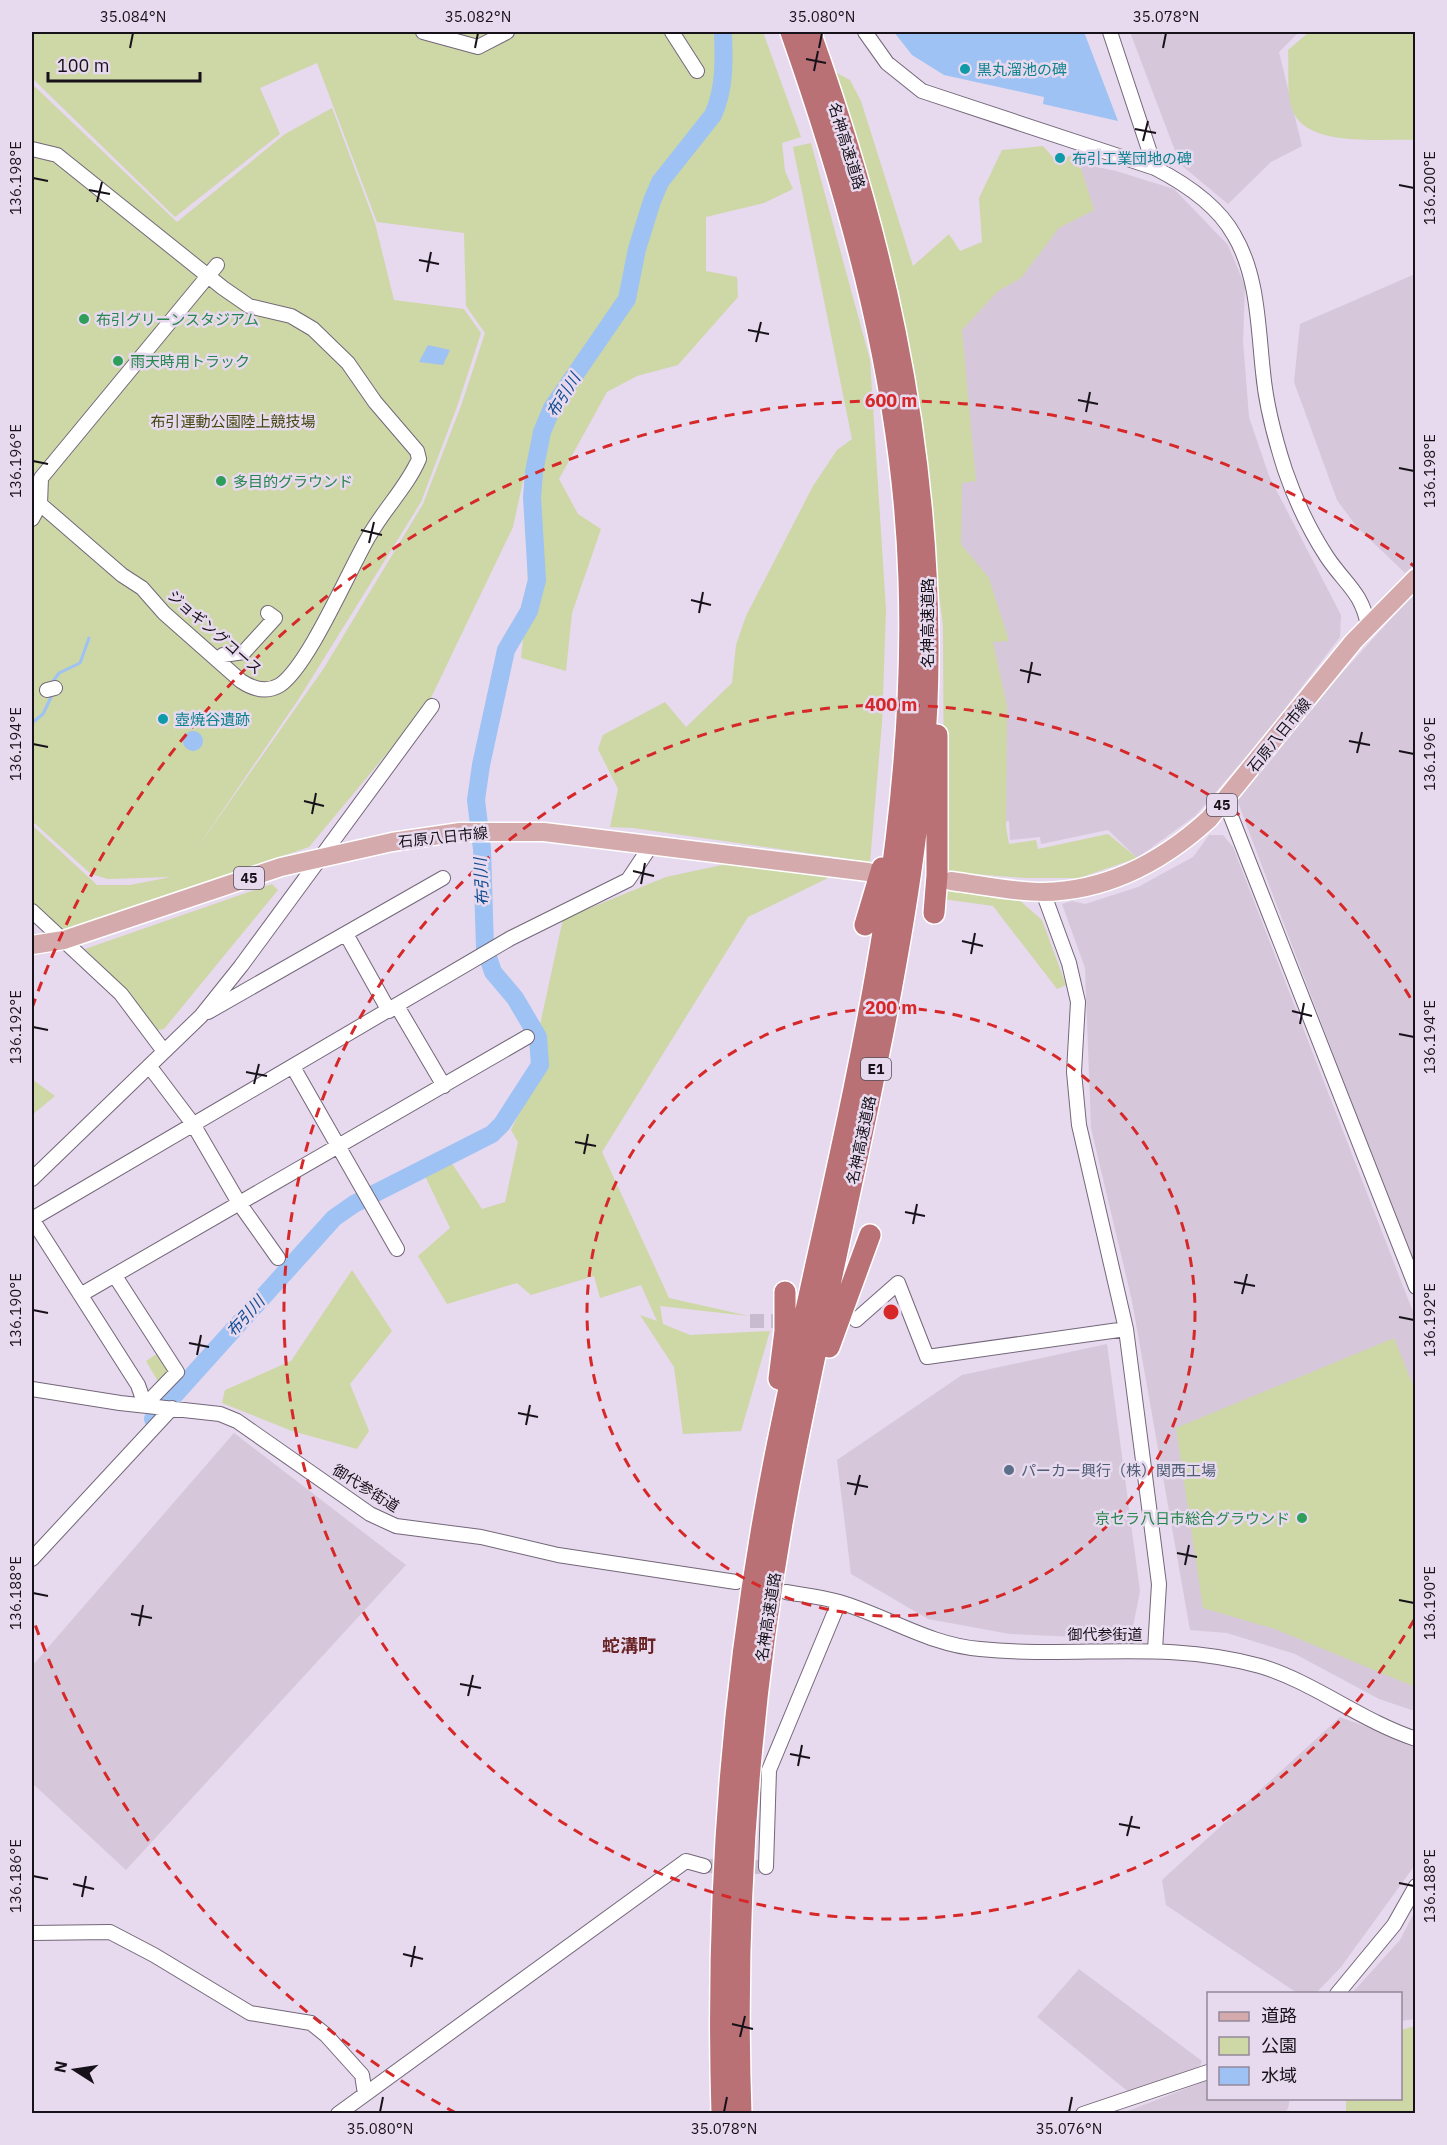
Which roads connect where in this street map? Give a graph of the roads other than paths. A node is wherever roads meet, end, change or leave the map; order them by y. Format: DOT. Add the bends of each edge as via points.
graph roads {
  1 [pos="423,32"];
  2 [pos="507,32"];
  3 [pos="672,32"];
  4 [pos="791,32"];
  5 [pos="810,32"];
  6 [pos="865,32"];
  7 [pos="1110,32"];
  8 [pos="697,71"];
  9 [pos="32,149"];
  10 [pos="1155,168"];
  11 [pos="218,265"];
  12 [pos="208,276"];
  13 [pos="920,471"];
  14 [pos="40,504"];
  15 [pos="32,519"];
  16 [pos="1416,578"];
  17 [pos="268,613"];
  18 [pos="1368,626"];
  19 [pos="219,659"];
  20 [pos="432,706"];
  21 [pos="1225,801"];
  22 [pos="898,816"];
  23 [pos="652,844"];
  24 [pos="320,859"];
  25 [pos="868,872"];
  26 [pos="443,878"];
  27 [pos="951,881"];
  28 [pos="1043,892"];
  29 [pos="32,912"];
  30 [pos="934,913"];
  31 [pos="865,924"];
  32 [pos="346,933"];
  33 [pos="64,940"];
  34 [pos="32,945"];
  35 [pos="393,1008"];
  36 [pos="201,1016"];
  37 [pos="527,1037"];
  38 [pos="163,1050"];
  39 [pos="293,1066"];
  40 [pos="150,1067"];
  41 [pos="444,1086"];
  42 [pos="193,1124"];
  43 [pos="341,1146"];
  44 [pos="32,1179"];
  45 [pos="239,1203"];
  46 [pos="32,1219"];
  47 [pos="870,1235"];
  48 [pos="397,1249"];
  49 [pos="278,1258"];
  50 [pos="115,1276"];
  51 [pos="1416,1287"];
  52 [pos="785,1292"];
  53 [pos="82,1294"];
  54 [pos="856,1320"];
  55 [pos="1126,1329"];
  56 [pos="32,1389"];
  57 [pos="159,1406"];
  58 [pos="795,1453"];
  59 [pos="32,1559"];
  60 [pos="757,1564"];
  61 [pos="736,1581"];
  62 [pos="786,1592"];
  63 [pos="839,1602"];
  64 [pos="1155,1650"];
  65 [pos="1416,1739"];
  66 [pos="704,1866"];
  67 [pos="766,1867"];
  68 [pos="1416,1886"];
  69 [pos="32,1933"];
  70 [pos="1339,1992"];
  71 [pos="1207,2073"];
  72 [pos="364,2094"];
  73 [pos="338,2114"];
  74 [pos="722,2114"];
  75 [pos="741,2114"];
  76 [pos="1083,2114"];
  1 -- 2 [label="street" via="478,47"];
  3 -- 8 [label="street"];
  4 -- 22 [label="highway, 名神高速道路 / E1" via="859,250 892,408 909,579 910,648"];
  5 -- 13 [label="highway, 名神高速道路 / E1" via="876,244 903,363"];
  6 -- 10 [label="street" via="887,63 922,92"];
  7 -- 10 [label="street"];
  9 -- 12 [label="street, ジョギングコース" via="57,155"];
  10 -- 18 [label="street" via="1181,181 1224,221 1243,253 1253,286 1273,427 1286,472 1312,531 1364,605"];
  11 -- 12 [label="street"];
  12 -- 14 [label="street" via="41,478"];
  12 -- 19 [label="street, ジョギングコース" via="249,306 291,316 313,329 348,363 417,451 419,459 370,533 315,639 279,686 256,689"];
  13 -- 30 [label="highway" via="933,590 938,691"];
  13 -- 58 [label="highway, 名神高速道路 / E1" via="928,648 916,840 866,1118"];
  14 -- 15 [label="street"];
  14 -- 19 [label="street, ジョギングコース" via="142,588 164,613"];
  16 -- 18 [label="main road, 石原八日市線 / 45"];
  17 -- 19 [label="street" via="275,618 244,652"];
  18 -- 21 [label="main road, 石原八日市線 / 45"];
  20 -- 24 [label="street"];
  21 -- 28 [label="main road, 石原八日市線 / 45" via="1183,843 1128,875"];
  21 -- 51 [label="street"];
  22 -- 31 [label="highway" via="887,839"];
  22 -- 60 [label="highway, 名神高速道路 / E1" via="886,913 847,1128 780,1431"];
  23 -- 24 [label="main road, 石原八日市線 / 45" via="544,832 479,832 392,842"];
  23 -- 25 [label="main road, 石原八日市線 / 45"];
  23 -- 35 [label="street" via="628,880 487,953"];
  24 -- 33 [label="main road, 石原八日市線 / 45" via="281,867"];
  24 -- 36 [label="street"];
  26 -- 32 [label="street"];
  27 -- 28 [label="main road, 石原八日市線 / 45"];
  28 -- 55 [label="street" via="1070,963 1078,1002 1074,1072 1079,1125"];
  29 -- 33 [label="street"];
  32 -- 35 [label="street"];
  32 -- 36 [label="street"];
  33 -- 34 [label="main road, 石原八日市線 / 45"];
  33 -- 38 [label="street" via="121,994"];
  35 -- 39 [label="street"];
  35 -- 41 [label="street"];
  36 -- 38 [label="street"];
  37 -- 41 [label="street"];
  38 -- 40 [label="street"];
  39 -- 42 [label="street"];
  39 -- 43 [label="street"];
  40 -- 42 [label="street"];
  40 -- 44 [label="street"];
  41 -- 43 [label="street"];
  42 -- 45 [label="street"];
  42 -- 46 [label="street"];
  43 -- 45 [label="street"];
  43 -- 48 [label="street"];
  45 -- 49 [label="street"];
  45 -- 50 [label="street"];
  46 -- 53 [label="street"];
  47 -- 58 [label="highway" via="821,1368 804,1434"];
  50 -- 53 [label="street"];
  50 -- 57 [label="street" via="177,1372"];
  52 -- 60 [label="highway" via="785,1331"];
  53 -- 57 [label="street" via="138,1385"];
  54 -- 55 [label="street" via="898,1283 927,1357"];
  55 -- 64 [label="street" via="1159,1584"];
  56 -- 57 [label="street, 御代参街道"];
  57 -- 59 [label="street"];
  57 -- 61 [label="street, 御代参街道" via="220,1414 237,1421 370,1514 396,1526"];
  58 -- 75 [label="highway, 名神高速道路 / E1" via="750,1751 740,1945"];
  60 -- 74 [label="highway, 名神高速道路 / E1" via="735,1726 726,1845 720,2029"];
  62 -- 63 [label="street, 御代参街道"];
  63 -- 64 [label="street, 御代参街道" via="946,1644 968,1648"];
  63 -- 67 [label="street" via="769,1770"];
  64 -- 65 [label="street, 御代参街道" via="1213,1654 1263,1667 1360,1716"];
  66 -- 72 [label="street" via="686,1861"];
  68 -- 70 [label="street" via="1394,1925"];
  69 -- 72 [label="street" via="110,1932 250,2013 311,2023 362,2075"];
  71 -- 76 [label="street"];
  72 -- 73 [label="street"];
}
